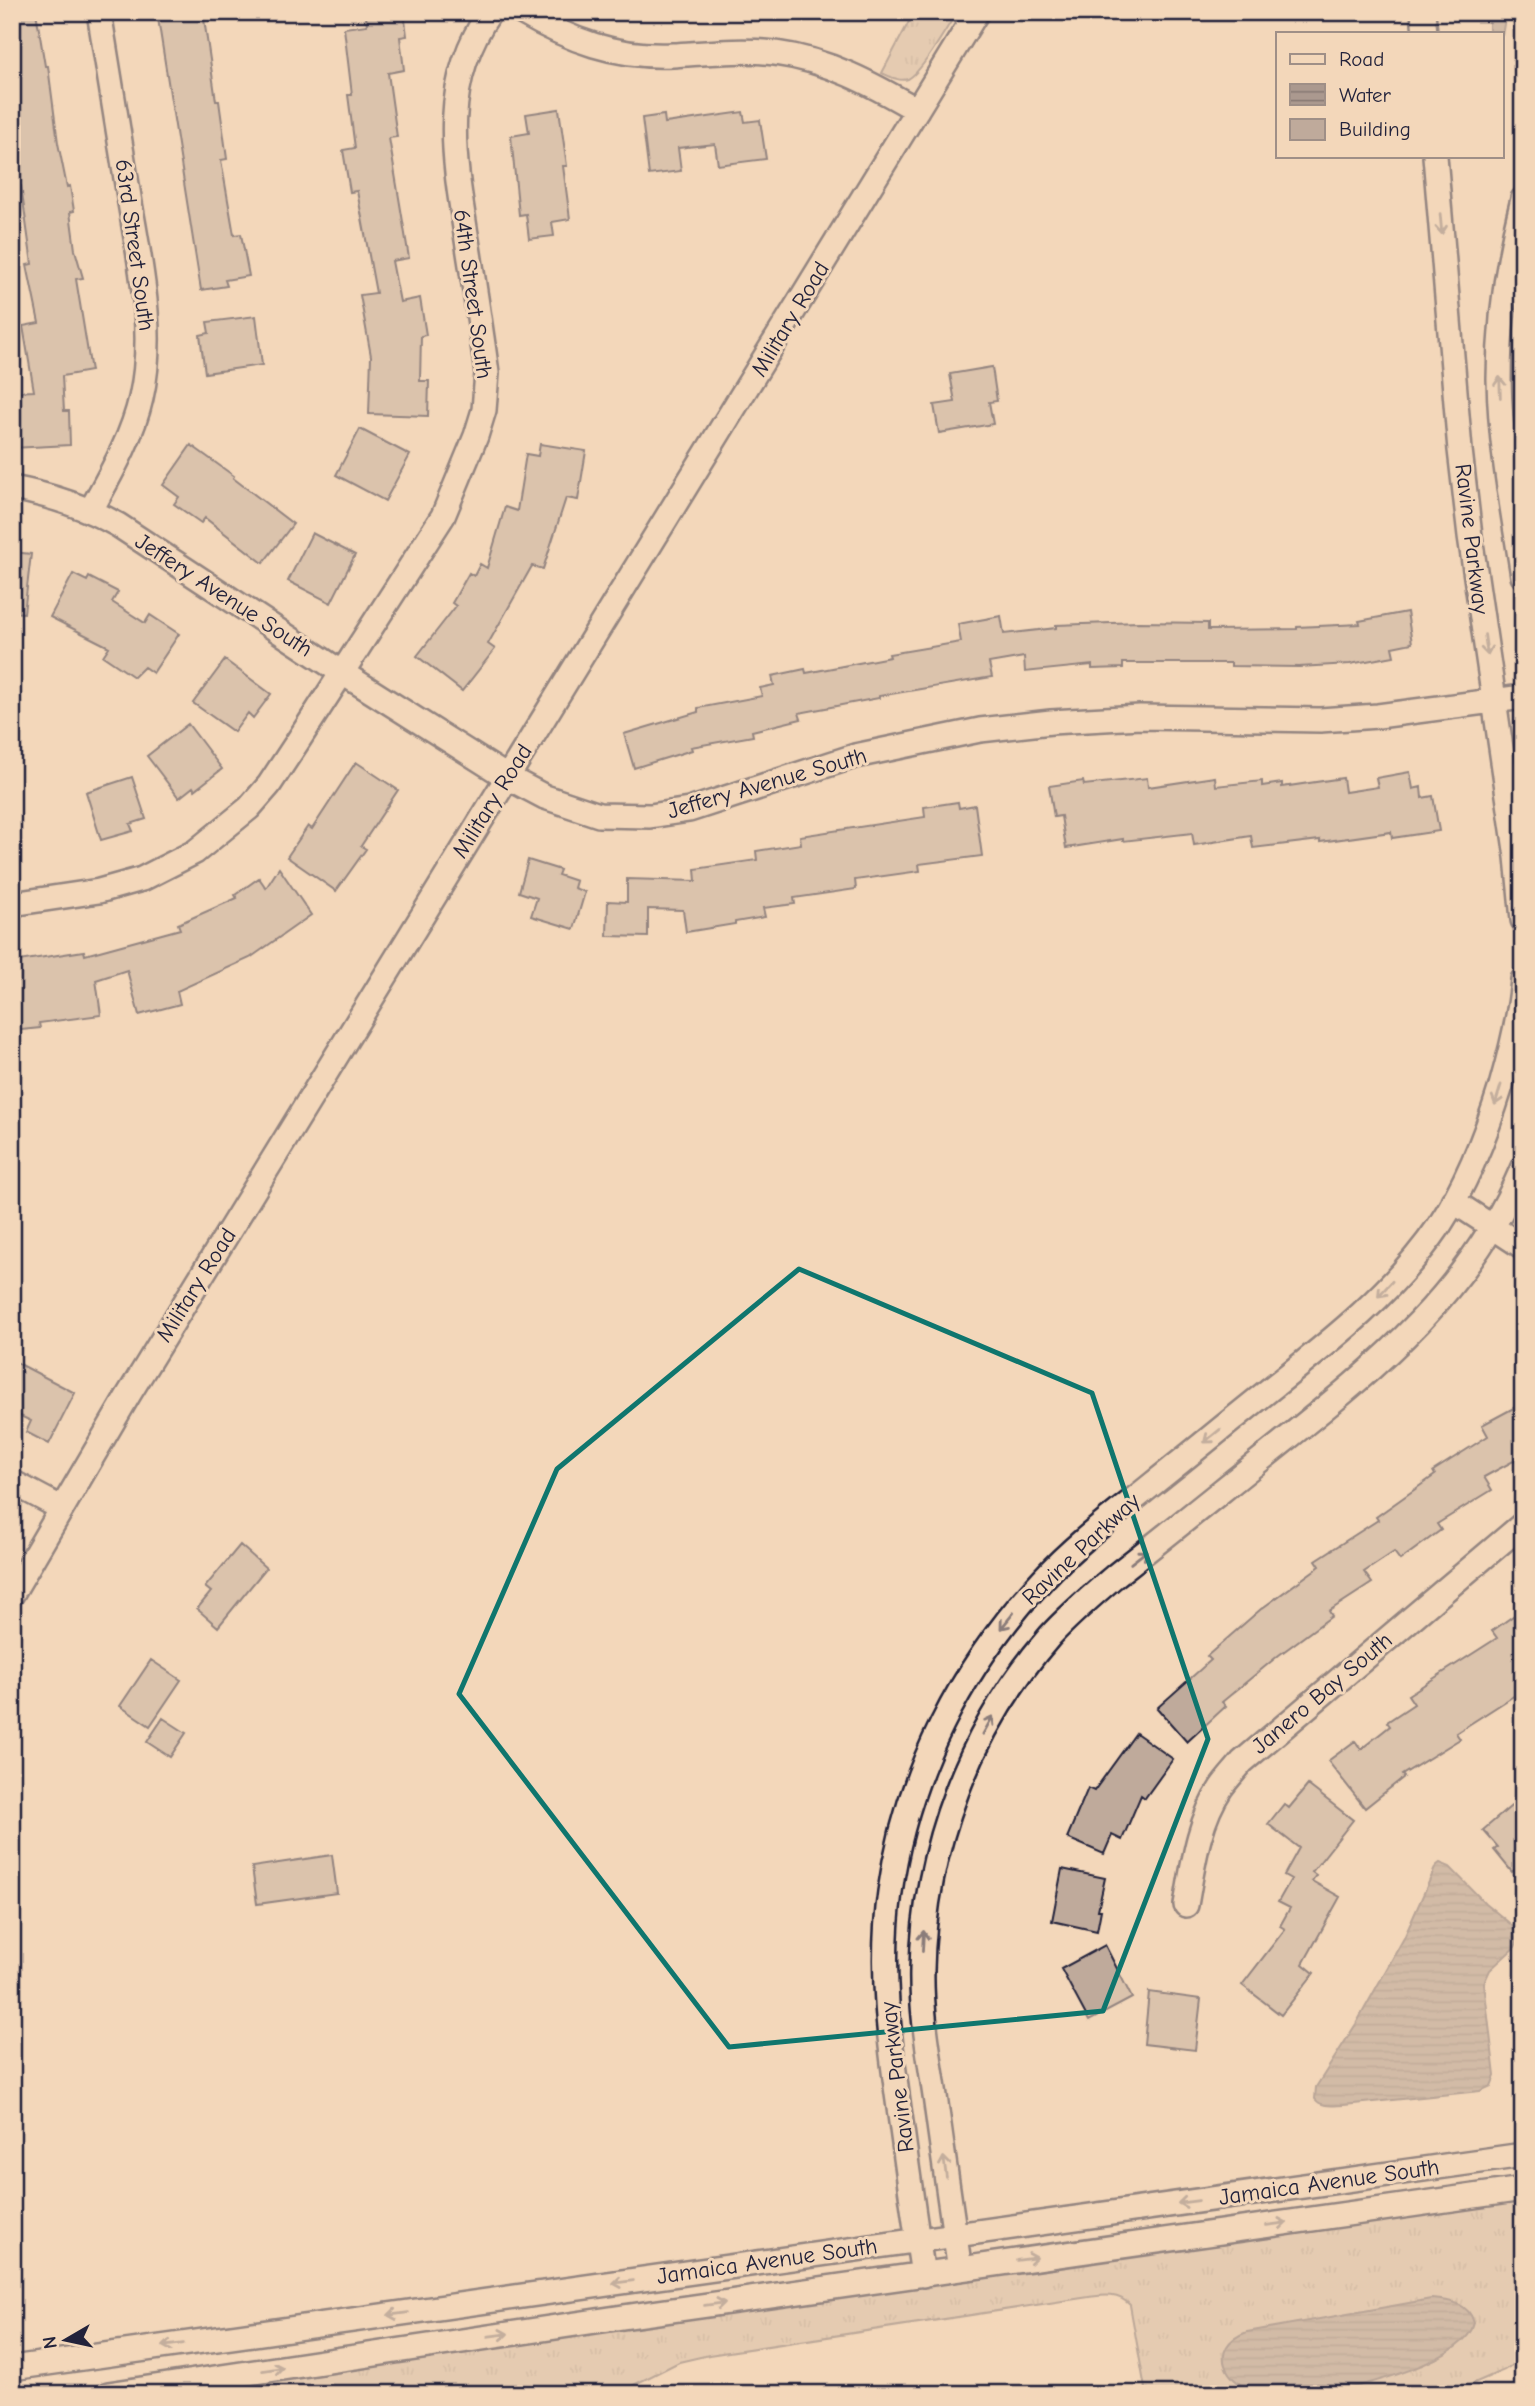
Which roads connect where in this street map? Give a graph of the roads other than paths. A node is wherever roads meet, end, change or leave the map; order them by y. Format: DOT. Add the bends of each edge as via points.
graph roads {
  1 [pos="99,12"];
  2 [pos="490,12"];
  3 [pos="521,12"];
  4 [pos="976,12"];
  5 [pos="1423,12"];
  6 [pos="1425,32"];
  7 [pos="918,110"];
  8 [pos="1435,158"];
  9 [pos="1523,199"];
  10 [pos="12,488"];
  11 [pos="90,510"];
  12 [pos="1523,576"];
  13 [pos="341,672"];
  14 [pos="1523,696"];
  15 [pos="1494,701"];
  16 [pos="506,777"];
  17 [pos="12,904"];
  18 [pos="1523,920"];
  19 [pos="1523,980"];
  20 [pos="1523,1167"];
  21 [pos="1453,1201"];
  22 [pos="1492,1227"];
  23 [pos="1523,1247"];
  24 [pos="12,1482"];
  25 [pos="61,1508"];
  26 [pos="1523,1524"];
  27 [pos="12,1594"];
  28 [pos="1186,1905"];
  29 [pos="1523,2155"];
  30 [pos="1523,2189"];
  31 [pos="954,2234"];
  32 [pos="918,2240"];
  33 [pos="960,2269"];
  34 [pos="923,2275"];
  35 [pos="12,2368"];
  36 [pos="108,2394"];
  1 -- 11 [label="street, 63rd Street South" via="141,265 148,343 141,401"];
  2 -- 13 [label="street, 64th Street South" via="462,68 453,127 455,171 487,373 484,410 443,516"];
  3 -- 7 [label="street" via="579,42 635,55 746,51 794,56 859,77"];
  4 -- 7 [label="street, Military Road"];
  5 -- 6 [label="street"];
  7 -- 16 [label="street, Military Road"];
  8 -- 15 [label="street, Ravine Parkway, one-way" via="1461,462"];
  12 -- 9 [label="street, Ravine Parkway, one-way" via="1499,379 1506,275"];
  10 -- 11 [label="street, Jeffery Avenue South"];
  11 -- 13 [label="street, Jeffery Avenue South"];
  13 -- 16 [label="street, Jeffery Avenue South"];
  13 -- 17 [label="street, 64th Street South" via="269,785 249,808 195,852 120,886"];
  14 -- 15 [label="street, Jeffery Avenue South"];
  15 -- 16 [label="street, Jeffery Avenue South" via="1320,720 1140,717 980,730 855,756 689,810 650,816 599,815 545,797"];
  15 -- 18 [label="street, Ravine Parkway"];
  16 -- 25 [label="street, Military Road"];
  19 -- 21 [label="street, Ravine Parkway, one-way" via="1517,1024 1495,1104 1479,1151"];
  20 -- 22 [label="street, Ravine Parkway"];
  21 -- 22 [label="street"];
  21 -- 32 [label="street, Ravine Parkway, one-way" via="1424,1246 1357,1319 1046,1576 992,1639 953,1703 907,1813 887,1926 890,2043"];
  22 -- 23 [label="street"];
  31 -- 22 [label="street, Ravine Parkway, one-way" via="922,1972 930,1885 943,1832 975,1749 1020,1675 1051,1635 1116,1575 1390,1353 1446,1292"];
  24 -- 25 [label="street"];
  25 -- 27 [label="street, Military Road"];
  26 -- 28 [label="street, Janero Bay South" via="1242,1762 1221,1787 1210,1810"];
  29 -- 31 [label="street, Jamaica Avenue South, one-way"];
  33 -- 30 [label="street, Jamaica Avenue South, one-way"];
  31 -- 32 [label="street, Jamaica Avenue South"];
  31 -- 33 [label="street, Ravine Parkway"];
  32 -- 34 [label="street, Ravine Parkway"];
  32 -- 35 [label="street, Jamaica Avenue South, one-way"];
  33 -- 34 [label="street, Jamaica Avenue South"];
  36 -- 34 [label="street, Jamaica Avenue South, one-way"];
}
